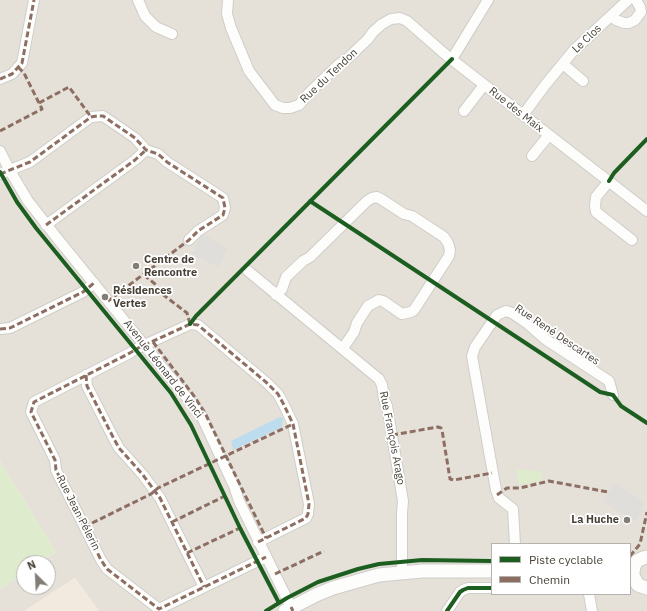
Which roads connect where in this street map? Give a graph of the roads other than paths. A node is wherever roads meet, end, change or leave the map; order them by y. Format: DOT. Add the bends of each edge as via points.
graph roads {
  1 [pos="34,0"];
  2 [pos="138,0"];
  3 [pos="228,0"];
  4 [pos="488,0"];
  5 [pos="628,0"];
  6 [pos="636,0"];
  7 [pos="612,16"];
  8 [pos="172,34"];
  9 [pos="452,59"];
  10 [pos="563,64"];
  11 [pos="0,79"];
  12 [pos="583,81"];
  13 [pos="484,85"];
  14 [pos="464,111"];
  15 [pos="523,115"];
  16 [pos="549,135"];
  17 [pos="146,150"];
  18 [pos="0,151"];
  19 [pos="532,156"];
  20 [pos="4,172"];
  21 [pos="608,181"];
  22 [pos="647,211"];
  23 [pos="46,225"];
  24 [pos="189,240"];
  25 [pos="632,240"];
  26 [pos="248,271"];
  27 [pos="94,283"];
  28 [pos="276,295"];
  29 [pos="0,329"];
  30 [pos="145,345"];
  31 [pos="342,348"];
  32 [pos="86,375"];
  33 [pos="613,395"];
  34 [pos="258,542"];
  35 [pos="515,543"];
  36 [pos="266,557"];
  37 [pos="647,557"];
  38 [pos="491,571"];
  39 [pos="402,572"];
  40 [pos="631,572"];
  41 [pos="204,587"];
  42 [pos="491,588"];
  43 [pos="647,588"];
  44 [pos="589,595"];
  45 [pos="290,610"];
  46 [pos="447,611"];
  47 [pos="592,611"];
  1 -- 11 [label="street" via="22,63 12,74"];
  2 -- 8 [label="street" via="145,16 156,27"];
  3 -- 9 [label="street, Rue du Tendon" via="231,28 249,71 275,105 284,108 299,105 373,32 391,19 400,18 407,21"];
  4 -- 9 [label="street"];
  5 -- 7 [label="street, Le Clos"];
  6 -- 7 [label="street, Le Clos" via="641,12 635,20 624,23"];
  7 -- 10 [label="street, Le Clos" via="574,50"];
  9 -- 13 [label="street, Rue des Maix"];
  10 -- 12 [label="street, Le Clos"];
  10 -- 15 [label="street, Le Clos"];
  13 -- 14 [label="street, Rue des Maix"];
  13 -- 15 [label="street, Rue des Maix"];
  15 -- 16 [label="street, Rue des Maix"];
  16 -- 19 [label="street, Rue des Maix"];
  16 -- 21 [label="street, Rue des Maix"];
  17 -- 20 [label="street" via="135,138 103,116 97,116 91,117 30,162"];
  17 -- 23 [label="street"];
  17 -- 24 [label="street" via="158,154 223,198 223,215"];
  18 -- 20 [label="street, Avenue Léonard de Vinci"];
  20 -- 23 [label="street, Avenue Léonard de Vinci"];
  21 -- 22 [label="street, Rue des Maix"];
  21 -- 25 [label="street" via="596,197 596,212"];
  23 -- 27 [label="street, Avenue Léonard de Vinci"];
  26 -- 28 [label="street, Rue François Arago"];
  27 -- 29 [label="street" via="83,292 10,328"];
  27 -- 30 [label="street, Avenue Léonard de Vinci"];
  28 -- 31 [label="street, Rue François Arago"];
  28 -- 31 [label="street" via="282,289 286,277 372,198 381,199 444,237 450,250 449,256 414,310 402,314 379,300 368,306"];
  30 -- 32 [label="street, Rue Jean Pélerin"];
  30 -- 34 [label="street, Avenue Léonard de Vinci" via="201,415"];
  30 -- 34 [label="street, Rue Jean Pélerin" via="190,324 198,325 267,383 281,399 293,424 309,504 308,514 306,518"];
  31 -- 39 [label="street, Rue François Arago" via="379,379 382,385 403,501"];
  32 -- 41 [label="street" via="87,386 119,448 160,498"];
  32 -- 41 [label="street, Rue Jean Pélerin" via="34,402 31,412 55,460 56,470 107,569 159,609"];
  33 -- 35 [label="street, Rue René Descartes" via="609,380 545,339 512,313 506,311 497,315 475,347 472,356 496,490 499,498 513,509"];
  34 -- 36 [label="street, Avenue Léonard de Vinci"];
  36 -- 41 [label="street, Rue Jean Pélerin"];
  36 -- 45 [label="street, Avenue Léonard de Vinci"];
  37 -- 40 [label="street" via="637,561"];
  38 -- 39 [label="street"];
  39 -- 45 [label="street" via="350,582 316,595"];
  40 -- 43 [label="street" via="638,585"];
  42 -- 46 [label="street" via="463,590"];
  44 -- 47 [label="street"];
}
